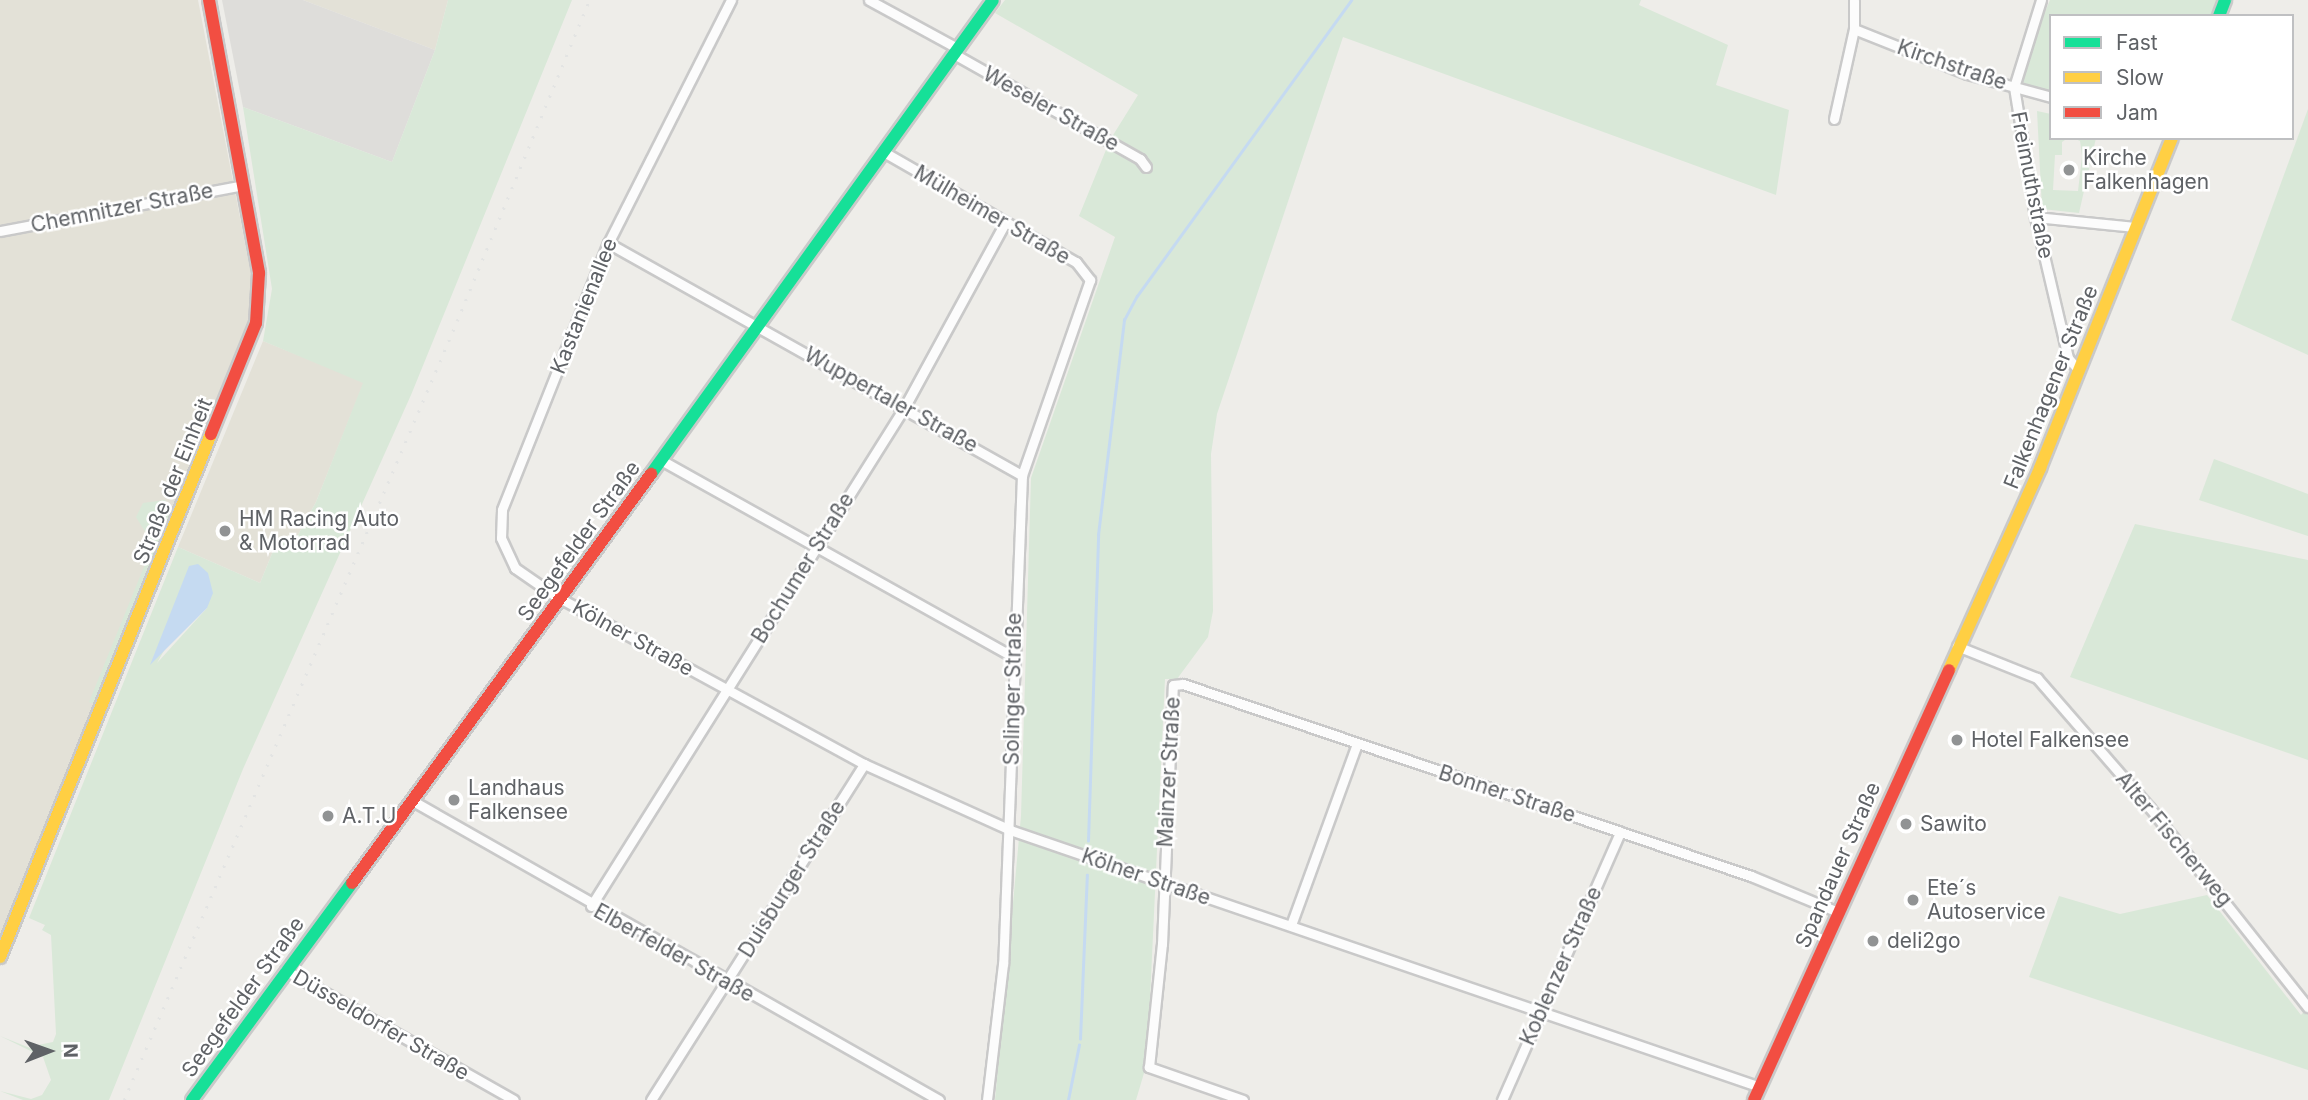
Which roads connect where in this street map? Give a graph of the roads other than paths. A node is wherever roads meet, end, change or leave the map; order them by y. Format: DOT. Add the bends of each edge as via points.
graph roads {
  1 [pos="209,0"];
  2 [pos="731,0"];
  3 [pos="869,0"];
  4 [pos="993,0"];
  5 [pos="1854,0"];
  6 [pos="2041,0"];
  7 [pos="1854,29"];
  8 [pos="955,51"];
  9 [pos="2014,87"];
  10 [pos="2049,96"];
  11 [pos="1834,119"];
  12 [pos="2170,140"];
  13 [pos="881,151"];
  14 [pos="1146,167"];
  15 [pos="243,185"];
  16 [pos="2035,217"];
  17 [pos="1005,223"];
  18 [pos="2136,227"];
  19 [pos="0,231"];
  20 [pos="608,243"];
  21 [pos="1090,288"];
  22 [pos="759,326"];
  23 [pos="2078,369"];
  24 [pos="904,408"];
  25 [pos="661,460"];
  26 [pos="1022,475"];
  27 [pos="818,547"];
  28 [pos="562,598"];
  29 [pos="1957,646"];
  30 [pos="1014,657"];
  31 [pos="1173,685"];
  32 [pos="727,691"];
  33 [pos="1356,746"];
  34 [pos="864,764"];
  35 [pos="413,801"];
  36 [pos="1010,830"];
  37 [pos="1620,832"];
  38 [pos="1164,885"];
  39 [pos="591,905"];
  40 [pos="1838,912"];
  41 [pos="1291,925"];
  42 [pos="0,957"];
  43 [pos="285,970"];
  44 [pos="727,983"];
  45 [pos="2306,1007"];
  46 [pos="1540,1012"];
  47 [pos="1760,1087"];
  48 [pos="192,1100"];
  49 [pos="514,1100"];
  50 [pos="651,1100"];
  51 [pos="939,1100"];
  52 [pos="987,1100"];
  53 [pos="1243,1100"];
  54 [pos="1502,1100"];
  55 [pos="1754,1100"];
  1 -- 15 [label="street, Straße der Einheit"];
  2 -- 20 [label="street, Kastanienallee"];
  3 -- 8 [label="street, Weseler Straße"];
  4 -- 8 [label="street, Seegefelder Straße"];
  5 -- 7 [label="street"];
  6 -- 9 [label="street, Freimuthstraße"];
  7 -- 9 [label="street, Kirchstraße" via="1967,74"];
  7 -- 11 [label="street"];
  8 -- 13 [label="street, Seegefelder Straße"];
  8 -- 14 [label="street, Weseler Straße" via="1140,159"];
  9 -- 10 [label="street, Kirchstraße"];
  9 -- 16 [label="street, Freimuthstraße"];
  12 -- 18 [label="street, Falkenhagener Straße"];
  13 -- 17 [label="street, Mülheimer Straße"];
  13 -- 22 [label="street, Seegefelder Straße"];
  15 -- 19 [label="street, Chemnitzer Straße"];
  15 -- 42 [label="street, Straße der Einheit" via="258,273 253,334"];
  16 -- 18 [label="street"];
  16 -- 23 [label="street, Freimuthstraße" via="2068,358"];
  17 -- 21 [label="street, Mülheimer Straße" via="1076,262 1085,270"];
  17 -- 24 [label="street, Bochumer Straße"];
  18 -- 23 [label="street, Falkenhagener Straße"];
  20 -- 22 [label="street, Wuppertaler Straße"];
  20 -- 28 [label="street, Kastanienallee" via="500,523 500,538 515,568"];
  21 -- 26 [label="street, Solinger Straße" via="1046,398"];
  22 -- 24 [label="street, Wuppertaler Straße"];
  22 -- 25 [label="street, Seegefelder Straße"];
  23 -- 29 [label="street, Falkenhagener Straße" via="2040,468"];
  24 -- 26 [label="street, Wuppertaler Straße"];
  24 -- 27 [label="street, Bochumer Straße"];
  25 -- 27 [label="street"];
  25 -- 28 [label="street, Seegefelder Straße"];
  26 -- 30 [label="street, Solinger Straße"];
  27 -- 30 [label="street"];
  27 -- 32 [label="street, Bochumer Straße"];
  28 -- 32 [label="street, Kölner Straße"];
  28 -- 35 [label="street, Seegefelder Straße"];
  29 -- 40 [label="street, Spandauer Straße"];
  29 -- 45 [label="street, Alter Fischerweg" via="2037,678 2240,919"];
  30 -- 36 [label="street, Solinger Straße"];
  31 -- 33 [label="street, Bonner Straße" via="1182,684"];
  31 -- 38 [label="street, Mainzer Straße"];
  32 -- 34 [label="street, Kölner Straße"];
  32 -- 39 [label="street, Bochumer Straße"];
  33 -- 37 [label="street, Bonner Straße"];
  33 -- 41 [label="street"];
  34 -- 36 [label="street, Kölner Straße"];
  34 -- 44 [label="street, Duisburger Straße"];
  35 -- 39 [label="street, Elberfelder Straße"];
  35 -- 43 [label="street, Seegefelder Straße"];
  36 -- 38 [label="street, Kölner Straße"];
  36 -- 52 [label="street, Solinger Straße" via="1003,964"];
  37 -- 40 [label="street, Bonner Straße"];
  37 -- 46 [label="street, Koblenzer Straße"];
  38 -- 41 [label="street, Kölner Straße"];
  38 -- 53 [label="street, Mainzer Straße" via="1149,1067"];
  39 -- 44 [label="street, Elberfelder Straße"];
  40 -- 47 [label="street, Spandauer Straße"];
  41 -- 46 [label="street, Kölner Straße"];
  43 -- 48 [label="street, Seegefelder Straße"];
  43 -- 49 [label="street, Düsseldorfer Straße"];
  44 -- 50 [label="street, Duisburger Straße"];
  44 -- 51 [label="street, Elberfelder Straße"];
  46 -- 47 [label="street, Kölner Straße"];
  46 -- 54 [label="street, Koblenzer Straße"];
  47 -- 55 [label="street, Spandauer Straße"];
}
